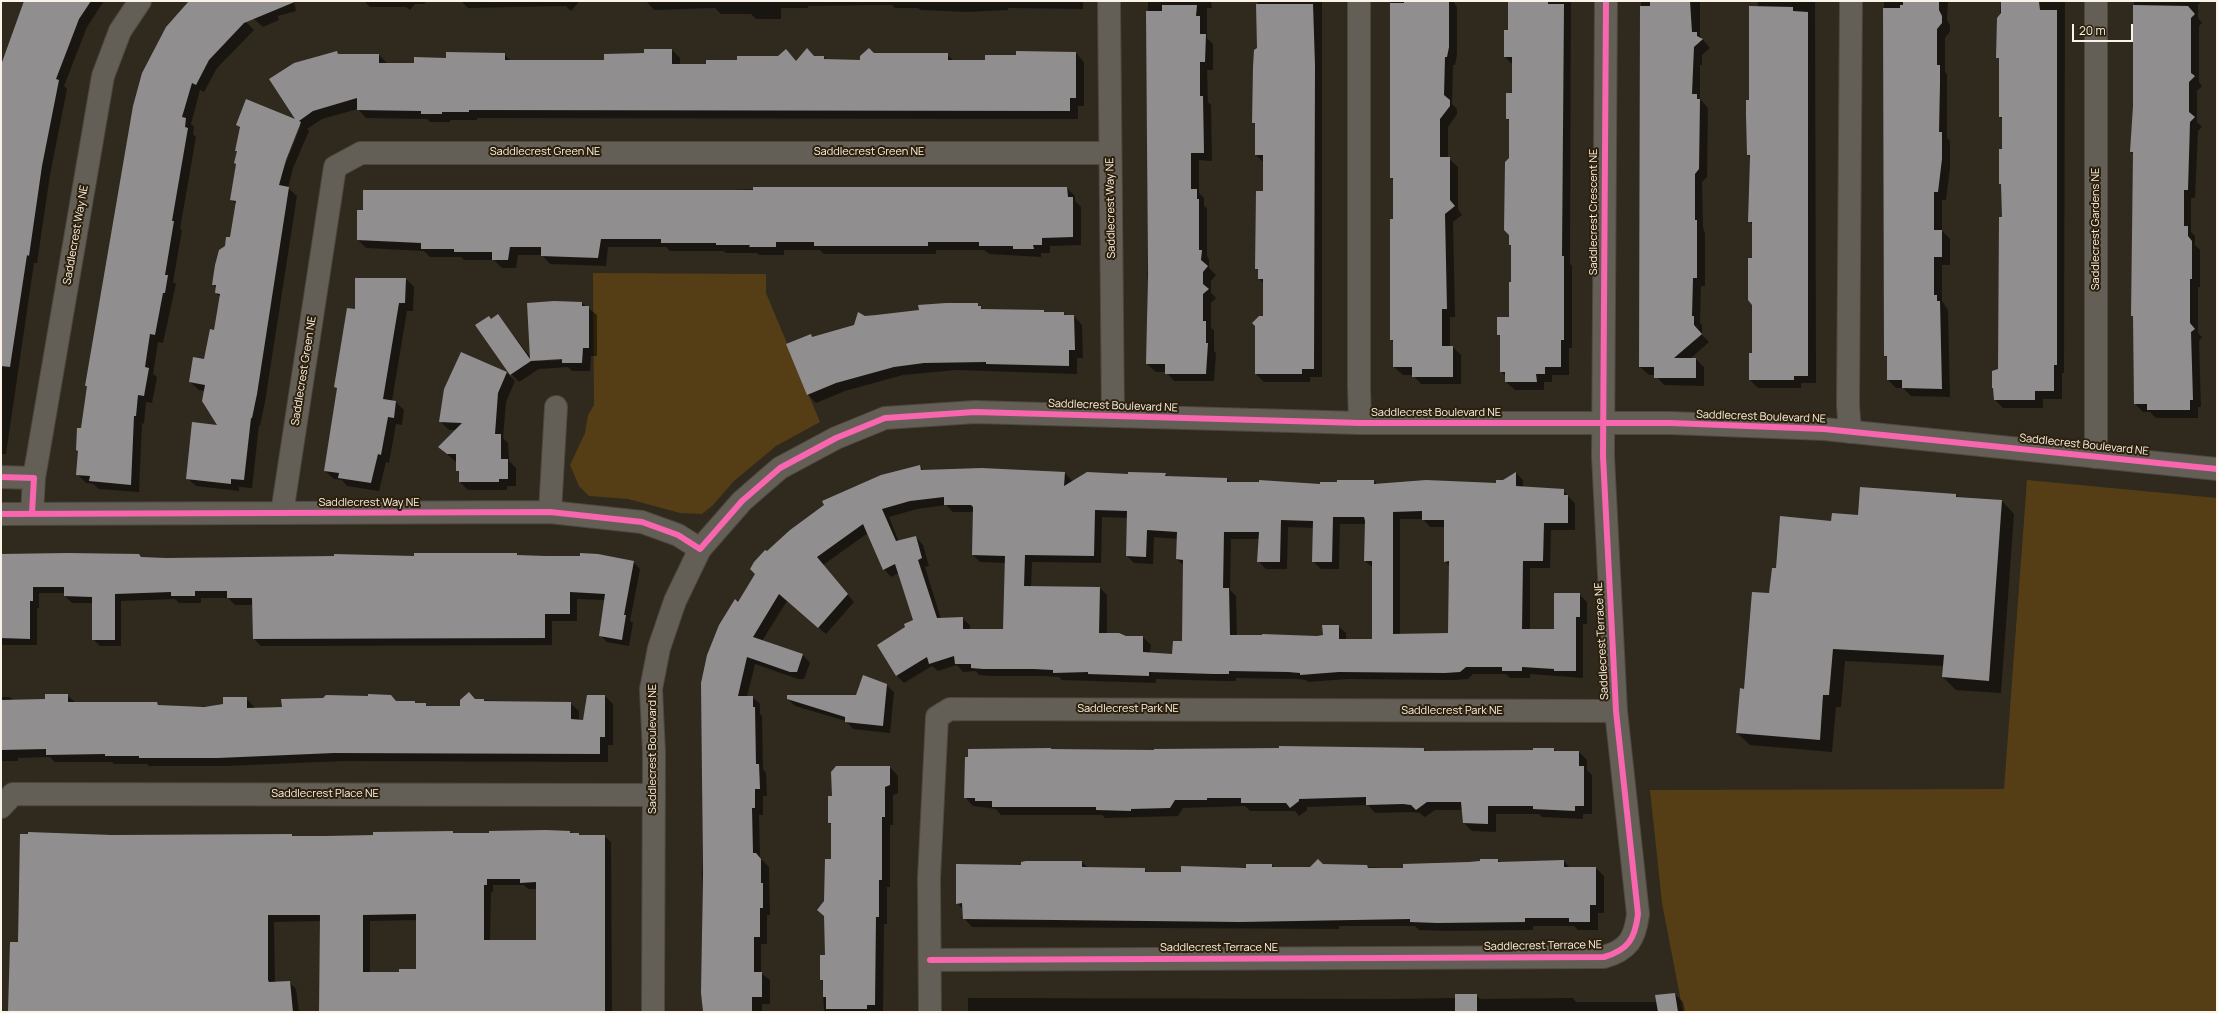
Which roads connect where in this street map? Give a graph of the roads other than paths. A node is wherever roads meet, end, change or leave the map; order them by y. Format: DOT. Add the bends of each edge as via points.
graph roads {
  1 [pos="140,1"];
  2 [pos="1109,1"];
  3 [pos="1359,1"];
  4 [pos="1606,1"];
  5 [pos="1850,1"];
  6 [pos="2096,1"];
  7 [pos="1110,153"];
  8 [pos="556,407"];
  9 [pos="1113,416"];
  10 [pos="1360,423"];
  11 [pos="1603,423"];
  12 [pos="1850,432"];
  13 [pos="2096,457"];
  14 [pos="2217,468"];
  15 [pos="1,477"];
  16 [pos="34,478"];
  17 [pos="550,512"];
  18 [pos="32,513"];
  19 [pos="282,513"];
  20 [pos="1,514"];
  21 [pos="700,549"];
  22 [pos="1616,711"];
  23 [pos="654,795"];
  24 [pos="1,807"];
  25 [pos="930,960"];
  26 [pos="653,1012"];
  27 [pos="930,1012"];
  1 -- 16 [label="street, Saddlecrest Way NE" via="120,31 103,76"];
  2 -- 7 [label="street, Saddlecrest Way NE"];
  3 -- 10 [label="street"];
  4 -- 11 [label="street, Saddlecrest Crescent NE"];
  5 -- 12 [label="street"];
  6 -- 13 [label="street, Saddlecrest Gardens NE"];
  7 -- 9 [label="street, Saddlecrest Way NE"];
  7 -- 19 [label="street, Saddlecrest Green NE" via="361,153 335,167"];
  8 -- 17 [label="street"];
  9 -- 10 [label="street, Saddlecrest Boulevard NE"];
  9 -- 21 [label="street, Saddlecrest Boulevard NE" via="974,412 885,418 836,438 780,468 742,500"];
  10 -- 11 [label="street, Saddlecrest Boulevard NE"];
  11 -- 12 [label="street, Saddlecrest Boulevard NE" via="1671,423"];
  11 -- 22 [label="street, Saddlecrest Terrace NE"];
  12 -- 13 [label="street, Saddlecrest Boulevard NE"];
  13 -- 14 [label="street, Saddlecrest Boulevard NE"];
  15 -- 16 [label="street"];
  16 -- 18 [label="street, Saddlecrest Way NE"];
  17 -- 19 [label="street, Saddlecrest Way NE"];
  17 -- 21 [label="street, Saddlecrest Way NE" via="642,522 678,535"];
  18 -- 19 [label="street, Saddlecrest Way NE"];
  18 -- 20 [label="street, Saddlecrest Way NE"];
  21 -- 23 [label="street, Saddlecrest Boulevard NE" via="675,602 659,648 651,689"];
  22 -- 25 [label="street, Saddlecrest Park NE" via="950,708 938,717 928,878"];
  22 -- 25 [label="street, Saddlecrest Terrace NE" via="1638,914 1637,929 1629,943 1618,953 1604,956"];
  23 -- 24 [label="street, Saddlecrest Place NE" via="13,794"];
  23 -- 26 [label="street, Saddlecrest Boulevard NE"];
  25 -- 27 [label="street, Saddlecrest Park NE"];
}
